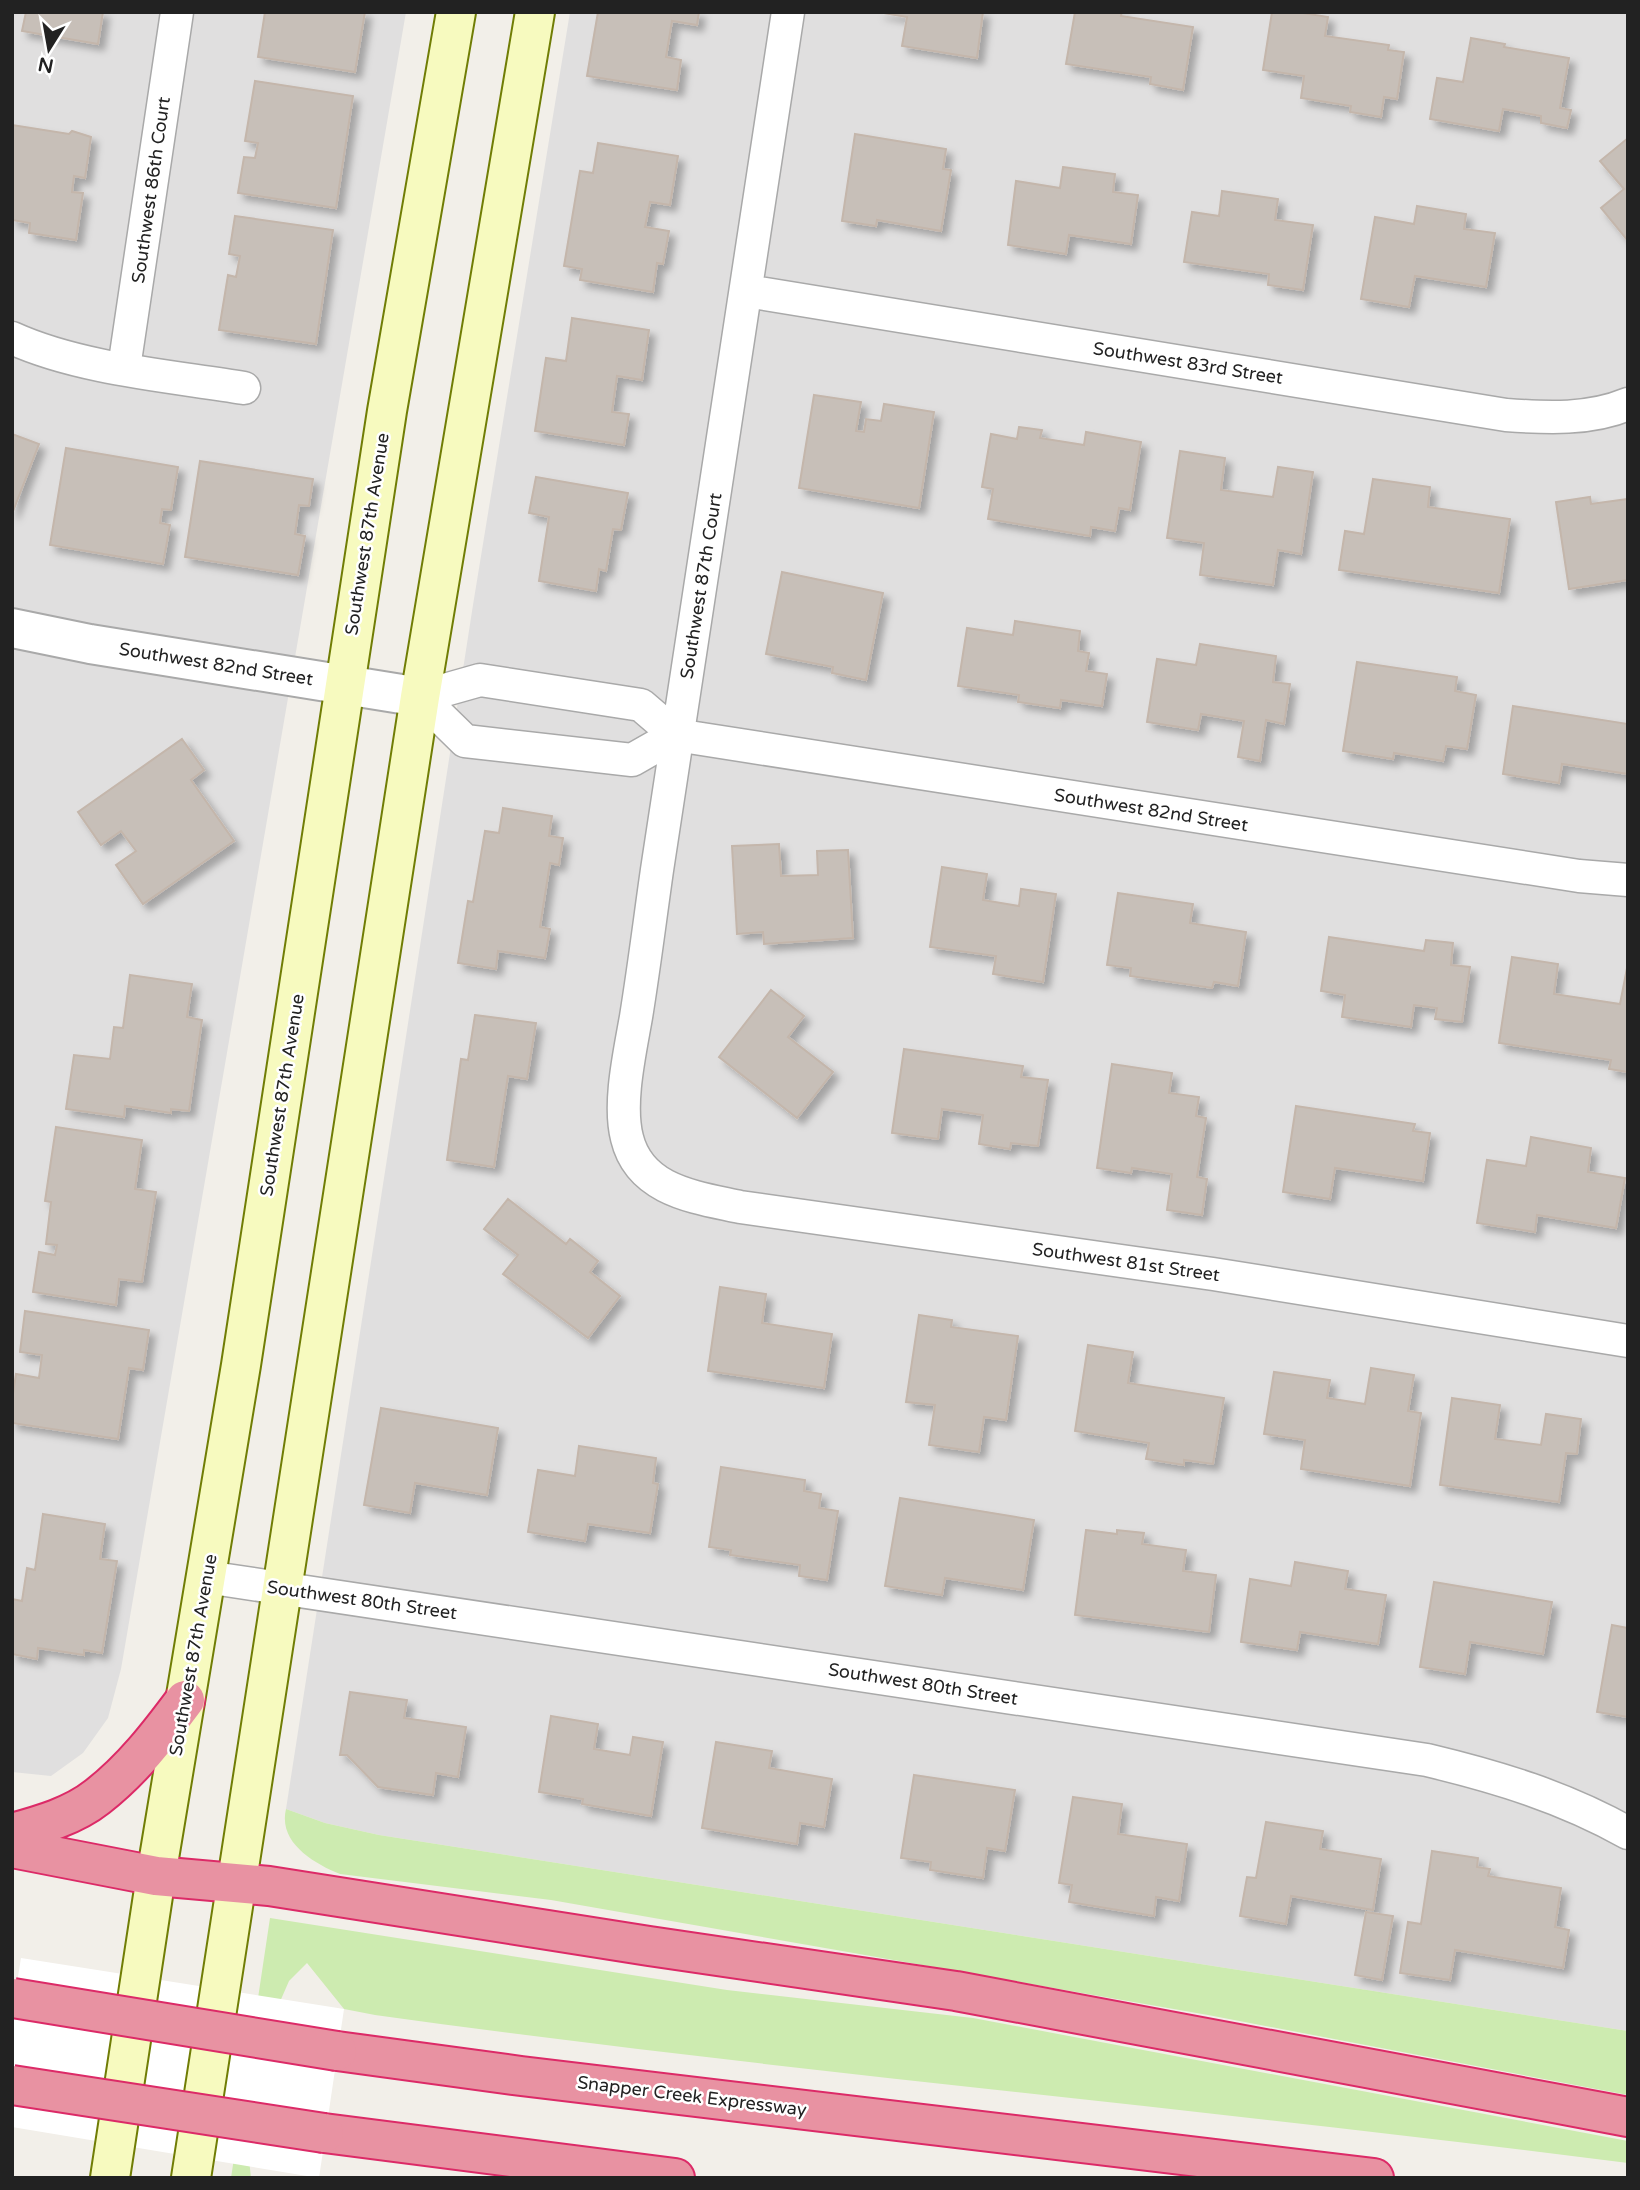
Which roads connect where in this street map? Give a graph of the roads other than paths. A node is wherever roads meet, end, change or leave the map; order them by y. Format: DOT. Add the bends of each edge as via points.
graph roads {
  1 [pos="177,12"];
  2 [pos="456,12"];
  3 [pos="535,12"];
  4 [pos="789,12"];
  5 [pos="747,291"];
  6 [pos="12,338"];
  7 [pos="124,368"];
  8 [pos="244,388"];
  9 [pos="1628,404"];
  10 [pos="12,628"];
  11 [pos="344,685"];
  12 [pos="420,697"];
  13 [pos="676,735"];
  14 [pos="1628,880"];
  15 [pos="636,1159"];
  16 [pos="1628,1341"];
  17 [pos="206,1577"];
  18 [pos="283,1589"];
  19 [pos="185,1700"];
  20 [pos="12,1833"];
  21 [pos="1628,1833"];
  22 [pos="12,1848"];
  23 [pos="156,1876"];
  24 [pos="237,1882"];
  25 [pos="13,1998"];
  26 [pos="12,2085"];
  27 [pos="1628,2117"];
  28 [pos="110,2178"];
  29 [pos="191,2178"];
  30 [pos="675,2178"];
  31 [pos="1374,2178"];
  1 -- 7 [label="street, Southwest 86th Court"];
  2 -- 11 [label="main road, Southwest 87th Avenue"];
  3 -- 12 [label="main road"];
  4 -- 5 [label="street, Southwest 87th Court"];
  5 -- 9 [label="street, Southwest 83rd Street" via="1506,415 1588,415"];
  5 -- 13 [label="street, Southwest 87th Court"];
  6 -- 7 [label="street" via="51,353"];
  7 -- 8 [label="street"];
  10 -- 11 [label="street, Southwest 82nd Street"];
  11 -- 12 [label="street, Southwest 82nd Street"];
  11 -- 17 [label="main road, Southwest 87th Avenue"];
  12 -- 13 [label="street, Southwest 82nd Street" via="480,680 641,705"];
  12 -- 13 [label="street" via="465,741 632,760"];
  12 -- 18 [label="main road"];
  13 -- 14 [label="street, Southwest 82nd Street" via="1578,876"];
  13 -- 15 [label="street, Southwest 87th Court" via="625,1102 627,1139"];
  15 -- 16 [label="street, Southwest 81st Street" via="648,1176 665,1187 740,1207 1213,1274"];
  17 -- 18 [label="street, Southwest 80th Street"];
  17 -- 19 [label="main road, Southwest 87th Avenue"];
  18 -- 21 [label="street, Southwest 80th Street" via="1427,1760 1536,1790"];
  18 -- 24 [label="main road"];
  19 -- 20 [label="highway" via="152,1744 96,1798 71,1813"];
  19 -- 23 [label="main road, Southwest 87th Avenue"];
  22 -- 23 [label="highway"];
  23 -- 24 [label="highway"];
  23 -- 28 [label="main road, Southwest 87th Avenue"];
  24 -- 27 [label="highway" via="956,1991"];
  24 -- 29 [label="main road"];
  25 -- 31 [label="highway, Snapper Creek Expressway, bridge" via="521,2076"];
  26 -- 30 [label="highway, bridge" via="324,2133"];
}
